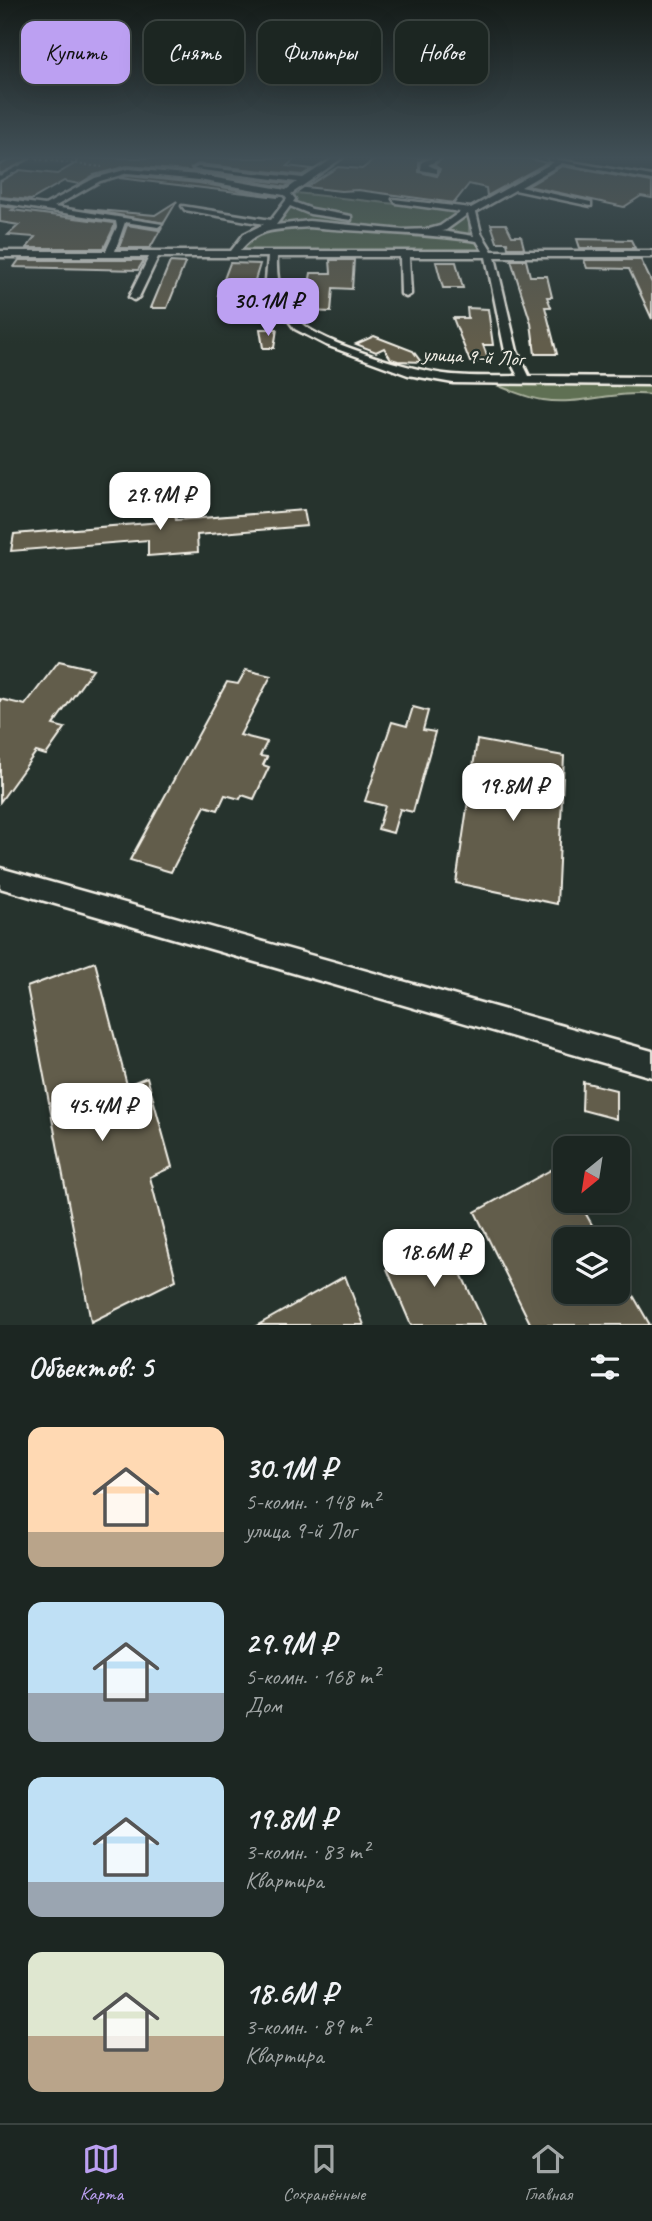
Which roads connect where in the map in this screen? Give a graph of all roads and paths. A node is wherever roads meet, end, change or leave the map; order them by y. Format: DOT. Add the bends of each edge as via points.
graph roads {
  1 [pos="120,219"];
  2 [pos="126,220"];
  3 [pos="254,220"];
  4 [pos="275,220"];
  5 [pos="360,220"];
  6 [pos="456,220"];
  7 [pos="473,220"];
  8 [pos="273,223"];
  9 [pos="158,224"];
  10 [pos="263,229"];
  11 [pos="430,232"];
  12 [pos="480,239"];
  13 [pos="110,253"];
  14 [pos="155,253"];
  15 [pos="234,253"];
  16 [pos="273,253"];
  17 [pos="404,253"];
  18 [pos="0,254"];
  19 [pos="489,254"];
  20 [pos="650,257"];
  21 [pos="406,294"];
  22 [pos="134,298"];
  23 [pos="523,379"];
  24 [pos="652,381"];
  25 [pos="0,878"];
  26 [pos="652,1064"];
  1 -- 13 [label="street"];
  2 -- 9 [label="street"];
  3 -- 8 [label="street"];
  4 -- 8 [label="street"];
  5 -- 11 [label="street"];
  6 -- 11 [label="street"];
  7 -- 12 [label="street"];
  8 -- 10 [label="street"];
  10 -- 11 [label="street" via="309,225"];
  10 -- 15 [label="street" via="247,236"];
  11 -- 12 [label="street"];
  12 -- 19 [label="street"];
  13 -- 14 [label="street"];
  13 -- 18 [label="street"];
  14 -- 15 [label="street"];
  14 -- 22 [label="street"];
  15 -- 16 [label="street"];
  16 -- 17 [label="street"];
  16 -- 23 [label="street, улица 9-й Лог" via="271,280 284,307 299,327 330,343 412,373 453,379"];
  17 -- 19 [label="street"];
  17 -- 21 [label="street"];
  19 -- 20 [label="street"];
  19 -- 23 [label="street" via="511,351"];
  23 -- 24 [label="street, улица 9-й Лог"];
  25 -- 26 [label="street"];
}
